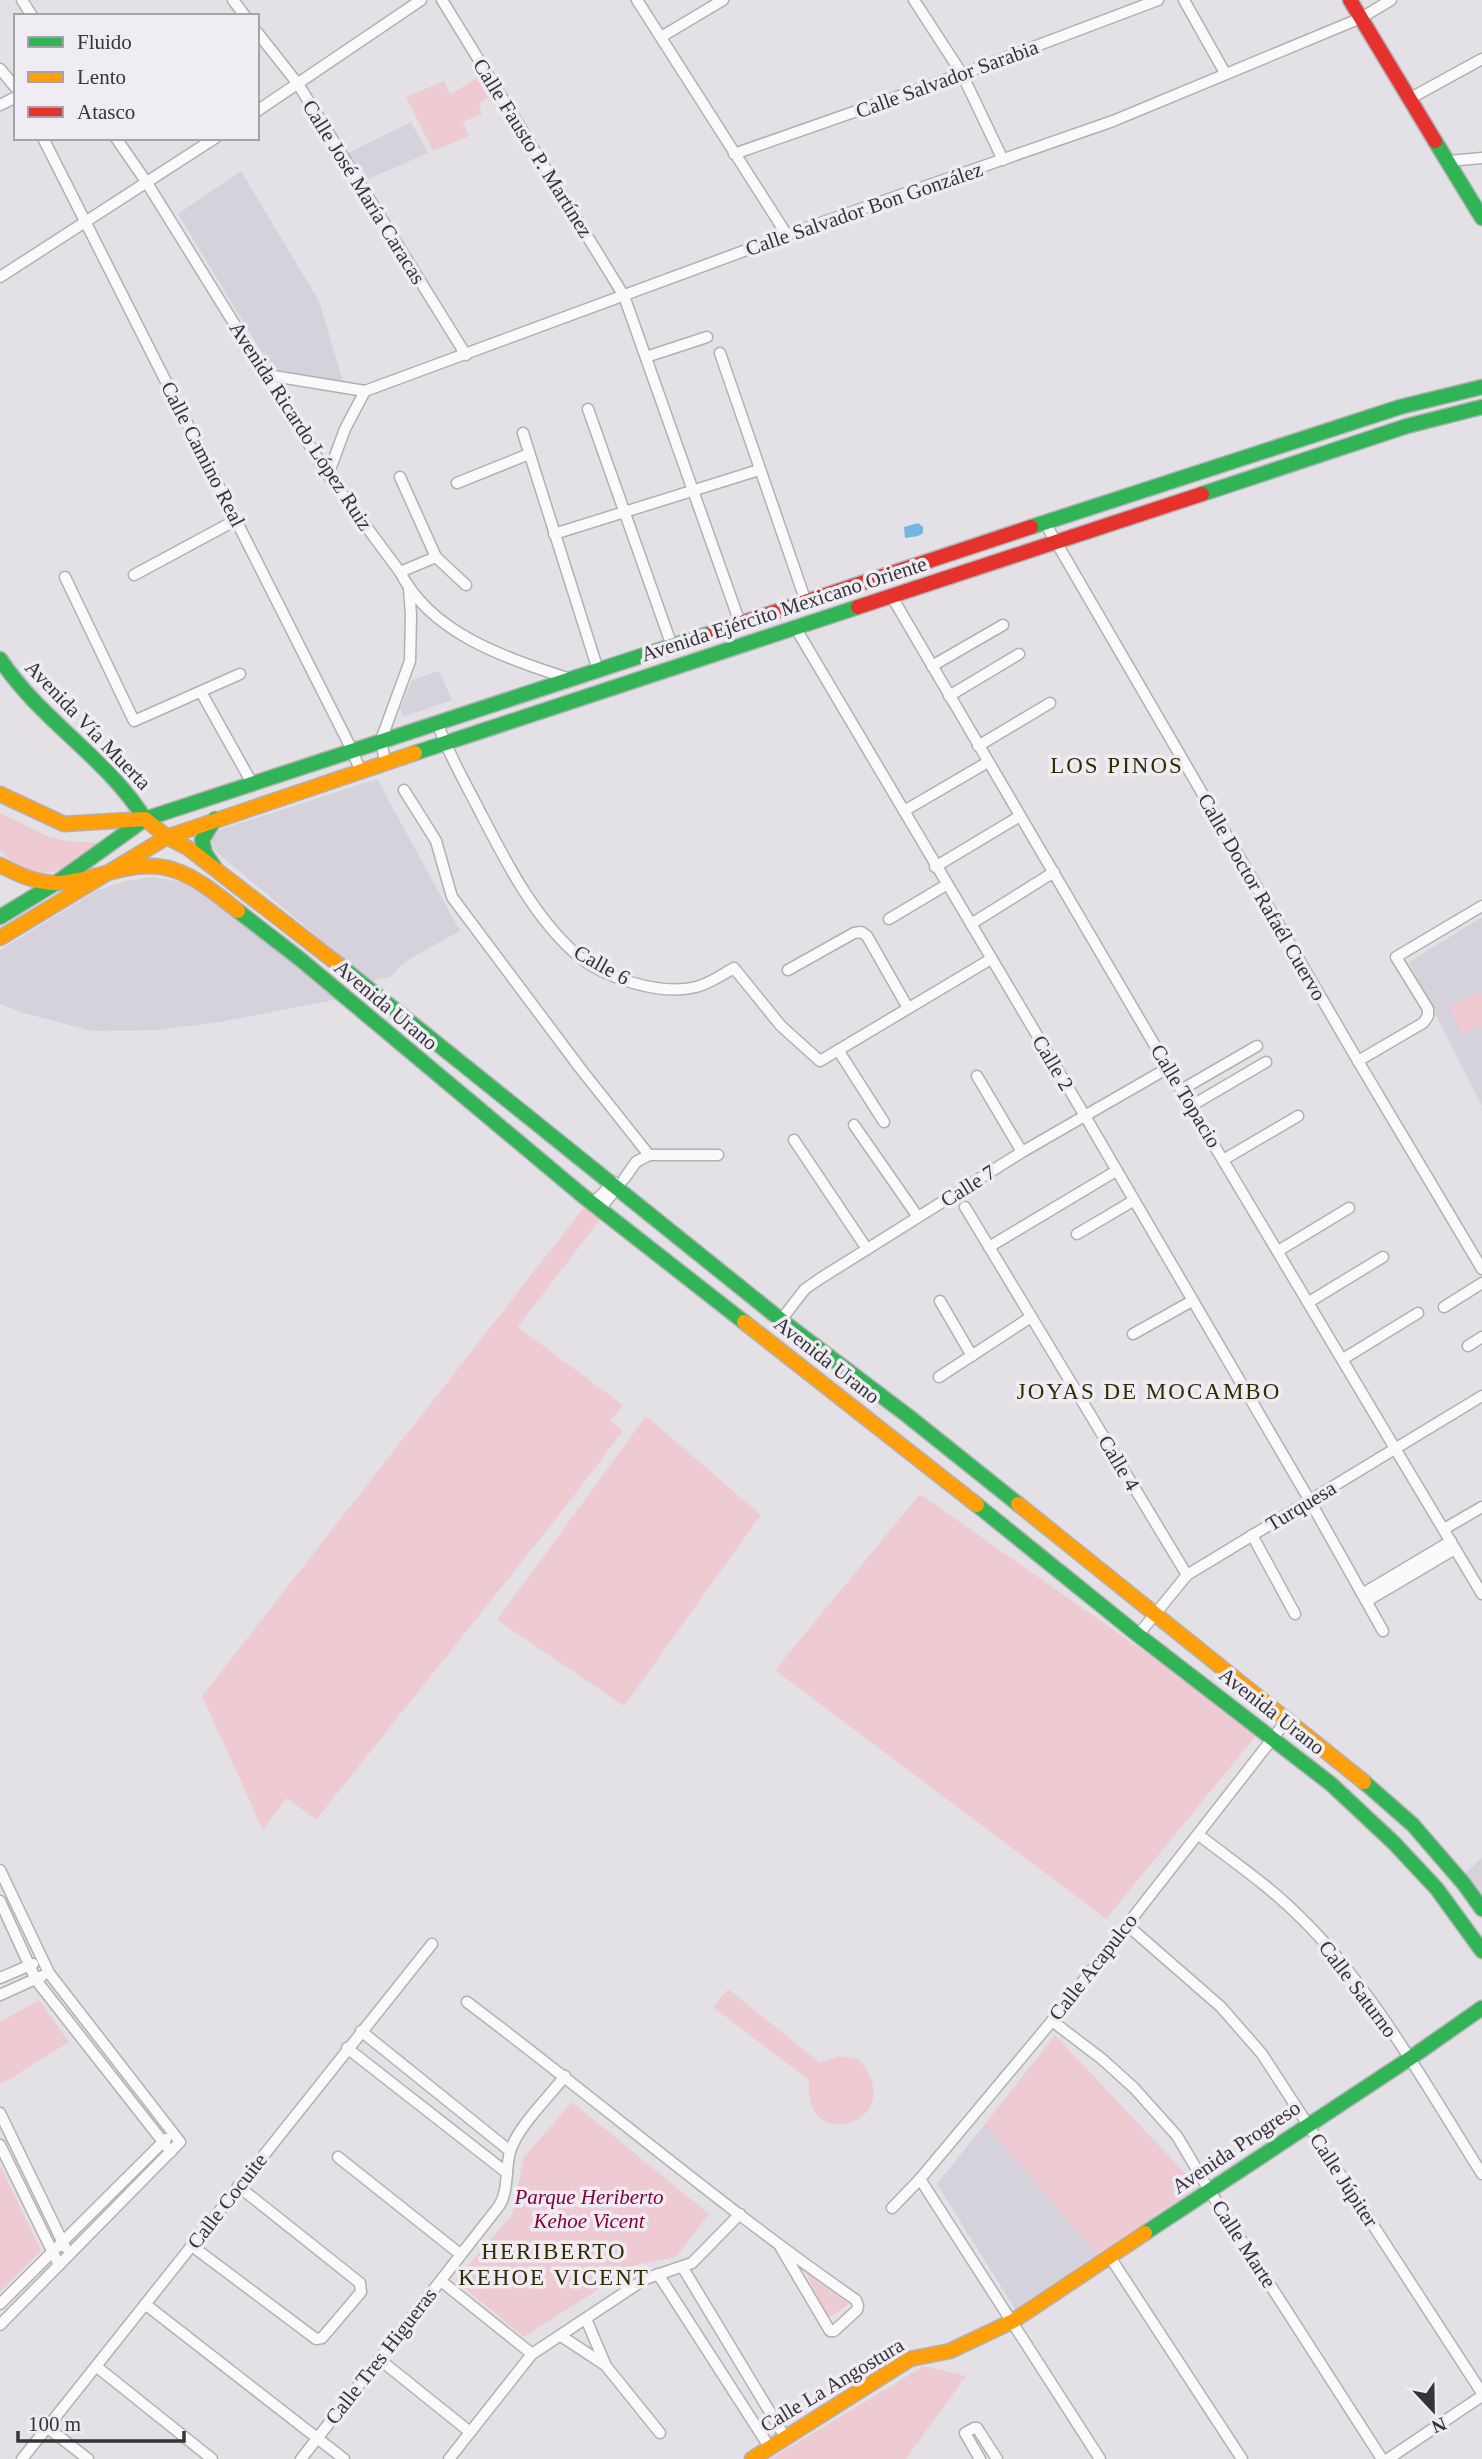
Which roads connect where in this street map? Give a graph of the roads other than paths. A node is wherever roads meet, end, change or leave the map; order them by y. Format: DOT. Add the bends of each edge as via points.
graph roads {
  1 [pos="421,0"];
  2 [pos="442,0"];
  3 [pos="637,0"];
  4 [pos="723,0"];
  5 [pos="914,0"];
  6 [pos="1158,0"];
  7 [pos="1184,0"];
  8 [pos="1350,0"];
  9 [pos="1391,0"];
  10 [pos="1361,18"];
  11 [pos="259,35"];
  12 [pos="661,37"];
  13 [pos="1482,59"];
  14 [pos="0,69"];
  15 [pos="1225,73"];
  16 [pos="962,74"];
  17 [pos="298,84"];
  18 [pos="14,86"];
  19 [pos="1409,99"];
  20 [pos="259,110"];
  21 [pos="44,140"];
  22 [pos="117,140"];
  23 [pos="212,140"];
  24 [pos="734,154"];
  25 [pos="1482,159"];
  26 [pos="1003,160"];
  27 [pos="1449,161"];
  28 [pos="147,183"];
  29 [pos="1482,218"];
  30 [pos="86,222"];
  31 [pos="787,236"];
  32 [pos="0,277"];
  33 [pos="624,296"];
  34 [pos="707,337"];
  35 [pos="720,354"];
  36 [pos="466,355"];
  37 [pos="646,357"];
  38 [pos="267,375"];
  39 [pos="1482,387"];
  40 [pos="365,391"];
  41 [pos="1482,407"];
  42 [pos="589,409"];
  43 [pos="523,433"];
  44 [pos="529,454"];
  45 [pos="759,470"];
  46 [pos="328,475"];
  47 [pos="400,477"];
  48 [pos="457,483"];
  49 [pos="694,490"];
  50 [pos="625,512"];
  51 [pos="236,520"];
  52 [pos="1045,523"];
  53 [pos="554,534"];
  54 [pos="1055,543"];
  55 [pos="436,557"];
  56 [pos="400,572"];
  57 [pos="134,575"];
  58 [pos="65,578"];
  59 [pos="466,585"];
  60 [pos="408,589"];
  61 [pos="892,597"];
  62 [pos="806,602"];
  63 [pos="740,623"];
  64 [pos="1003,625"];
  65 [pos="794,627"];
  66 [pos="672,646"];
  67 [pos="1019,654"];
  68 [pos="0,659"];
  69 [pos="932,666"];
  70 [pos="598,670"];
  71 [pos="240,674"];
  72 [pos="571,679"];
  73 [pos="201,692"];
  74 [pos="950,696"];
  75 [pos="1050,703"];
  76 [pos="437,722"];
  77 [pos="381,740"];
  78 [pos="444,743"];
  79 [pos="978,746"];
  80 [pos="352,750"];
  81 [pos="385,762"];
  82 [pos="988,762"];
  83 [pos="360,770"];
  84 [pos="253,785"];
  85 [pos="404,790"];
  86 [pos="1,797"];
  87 [pos="904,811"];
  88 [pos="1020,816"];
  89 [pos="145,819"];
  90 [pos="215,819"];
  91 [pos="167,837"];
  92 [pos="0,865"];
  93 [pos="935,867"];
  94 [pos="215,868"];
  95 [pos="1054,872"];
  96 [pos="108,873"];
  97 [pos="56,883"];
  98 [pos="946,885"];
  99 [pos="1482,906"];
  100 [pos="0,917"];
  101 [pos="889,919"];
  102 [pos="971,924"];
  103 [pos="2,932"];
  104 [pos="991,959"];
  105 [pos="788,970"];
  106 [pos="908,1008"];
  107 [pos="1257,1046"];
  108 [pos="838,1050"];
  109 [pos="1358,1061"];
  110 [pos="1266,1062"];
  111 [pos="1168,1068"];
  112 [pos="977,1076"];
  113 [pos="1181,1090"];
  114 [pos="1191,1107"];
  115 [pos="1085,1116"];
  116 [pos="1298,1116"];
  117 [pos="884,1122"];
  118 [pos="853,1125"];
  119 [pos="794,1140"];
  120 [pos="1022,1152"];
  121 [pos="649,1155"];
  122 [pos="718,1155"];
  123 [pos="1223,1160"];
  124 [pos="1116,1171"];
  125 [pos="617,1183"];
  126 [pos="1133,1201"];
  127 [pos="596,1206"];
  128 [pos="965,1207"];
  129 [pos="1349,1208"];
  130 [pos="918,1217"];
  131 [pos="1077,1234"];
  132 [pos="989,1247"];
  133 [pos="867,1249"];
  134 [pos="1278,1251"];
  135 [pos="1383,1257"];
  136 [pos="710,1262"];
  137 [pos="1482,1269"];
  138 [pos="695,1283"];
  139 [pos="1482,1283"];
  140 [pos="940,1301"];
  141 [pos="1192,1301"];
  142 [pos="1309,1302"];
  143 [pos="1444,1307"];
  144 [pos="1418,1313"];
  145 [pos="1031,1317"];
  146 [pos="781,1320"];
  147 [pos="1133,1334"];
  148 [pos="1482,1337"];
  149 [pos="1468,1346"];
  150 [pos="972,1356"];
  151 [pos="1343,1359"];
  152 [pos="939,1377"];
  153 [pos="1482,1396"];
  154 [pos="1396,1447"];
  155 [pos="1310,1501"];
  156 [pos="1482,1507"];
  157 [pos="1444,1530"];
  158 [pos="1252,1535"];
  159 [pos="1453,1545"];
  160 [pos="1187,1575"];
  161 [pos="1482,1594"];
  162 [pos="1365,1597"];
  163 [pos="1295,1614"];
  164 [pos="1154,1615"];
  165 [pos="1383,1631"];
  166 [pos="1138,1635"];
  167 [pos="1287,1720"];
  168 [pos="1273,1739"];
  169 [pos="1199,1835"];
  170 [pos="0,1870"];
  171 [pos="0,1901"];
  172 [pos="1482,1909"];
  173 [pos="1127,1925"];
  174 [pos="432,1944"];
  175 [pos="1482,1951"];
  176 [pos="42,1960"];
  177 [pos="29,1967"];
  178 [pos="49,1973"];
  179 [pos="0,1978"];
  180 [pos="36,1980"];
  181 [pos="0,1995"];
  182 [pos="467,2002"];
  183 [pos="1482,2008"];
  184 [pos="1052,2021"];
  185 [pos="361,2031"];
  186 [pos="347,2048"];
  187 [pos="1409,2059"];
  188 [pos="565,2076"];
  189 [pos="0,2113"];
  190 [pos="1308,2125"];
  191 [pos="173,2132"];
  192 [pos="163,2142"];
  193 [pos="0,2145"];
  194 [pos="510,2151"];
  195 [pos="172,2152"];
  196 [pos="338,2157"];
  197 [pos="507,2174"];
  198 [pos="1482,2174"];
  199 [pos="920,2179"];
  200 [pos="239,2186"];
  201 [pos="1209,2190"];
  202 [pos="892,2208"];
  203 [pos="740,2214"];
  204 [pos="62,2241"];
  205 [pos="192,2246"];
  206 [pos="781,2248"];
  207 [pos="52,2251"];
  208 [pos="460,2254"];
  209 [pos="68,2256"];
  210 [pos="1111,2257"];
  211 [pos="60,2265"];
  212 [pos="683,2268"];
  213 [pos="658,2274"];
  214 [pos="441,2281"];
  215 [pos="0,2304"];
  216 [pos="145,2304"];
  217 [pos="586,2319"];
  218 [pos="1013,2321"];
  219 [pos="0,2325"];
  220 [pos="561,2336"];
  221 [pos="532,2354"];
  222 [pos="736,2355"];
  223 [pos="379,2359"];
  224 [pos="717,2365"];
  225 [pos="606,2366"];
  226 [pos="97,2367"];
  227 [pos="1482,2395"];
  228 [pos="48,2428"];
  229 [pos="470,2432"];
  230 [pos="660,2433"];
  231 [pos="785,2437"];
  232 [pos="317,2438"];
  233 [pos="770,2448"];
  234 [pos="22,2459"];
  235 [pos="88,2459"];
  236 [pos="212,2459"];
  237 [pos="301,2459"];
  238 [pos="344,2459"];
  239 [pos="449,2459"];
  240 [pos="752,2459"];
  241 [pos="980,2459"];
  242 [pos="997,2459"];
  243 [pos="1100,2459"];
  244 [pos="1242,2459"];
  245 [pos="1382,2459"];
  246 [pos="1388,2459"];
  1 -- 17 [label="street"];
  2 -- 33 [label="street, Calle Fausto P. Martínez"];
  3 -- 12 [label="street"];
  4 -- 12 [label="street"];
  5 -- 16 [label="street"];
  6 -- 16 [label="street, Calle Salvador Sarabia"];
  7 -- 15 [label="street"];
  8 -- 10 [label="main road"];
  9 -- 10 [label="street, Calle Salvador Bon González"];
  10 -- 15 [label="street, Calle Salvador Bon González"];
  10 -- 19 [label="main road"];
  11 -- 17 [label="street, Calle José María Caracas"];
  12 -- 24 [label="street"];
  13 -- 19 [label="street"];
  14 -- 18 [label="street"];
  15 -- 26 [label="street, Calle Salvador Bon González" via="1113,121"];
  16 -- 24 [label="street, Calle Salvador Sarabia"];
  16 -- 26 [label="street"];
  17 -- 20 [label="street"];
  17 -- 36 [label="street, Calle José María Caracas"];
  19 -- 27 [label="main road"];
  21 -- 30 [label="street, Calle Camino Real"];
  22 -- 28 [label="street, Avenida Ricardo López Ruiz"];
  23 -- 28 [label="street"];
  24 -- 31 [label="street"];
  25 -- 27 [label="street"];
  26 -- 31 [label="street, Calle Salvador Bon González"];
  27 -- 29 [label="main road"];
  28 -- 30 [label="street"];
  28 -- 38 [label="street, Avenida Ricardo López Ruiz"];
  30 -- 32 [label="street"];
  30 -- 51 [label="street, Calle Camino Real"];
  31 -- 33 [label="street, Calle Salvador Bon González"];
  33 -- 36 [label="street, Calle Salvador Bon González"];
  33 -- 37 [label="street, Calle Fausto P. Martínez"];
  34 -- 37 [label="street"];
  35 -- 45 [label="street"];
  36 -- 40 [label="street, Calle Salvador Bon González"];
  37 -- 49 [label="street, Calle Fausto P. Martínez"];
  38 -- 40 [label="street, Calle Salvador Bon González"];
  38 -- 46 [label="street, Avenida Ricardo López Ruiz"];
  39 -- 52 [label="main road, Avenida Ejército Mexicano Oriente" via="1400,407"];
  40 -- 46 [label="street"];
  41 -- 54 [label="main road, Avenida Ejército Mexicano Oriente" via="1407,426"];
  42 -- 50 [label="street"];
  43 -- 44 [label="street"];
  44 -- 48 [label="street"];
  44 -- 53 [label="street"];
  45 -- 49 [label="street"];
  45 -- 62 [label="street"];
  46 -- 56 [label="street, Avenida Ricardo López Ruiz"];
  47 -- 55 [label="street"];
  49 -- 50 [label="street"];
  49 -- 63 [label="street, Calle Fausto P. Martínez"];
  50 -- 53 [label="street"];
  50 -- 66 [label="street"];
  51 -- 57 [label="street"];
  51 -- 80 [label="street, Calle Camino Real"];
  52 -- 54 [label="street, Calle Doctor Rafaél Cuervo"];
  52 -- 62 [label="main road, Avenida Ejército Mexicano Oriente"];
  53 -- 70 [label="street"];
  54 -- 61 [label="main road, Avenida Ejército Mexicano Oriente"];
  54 -- 109 [label="street, Calle Doctor Rafaél Cuervo"];
  55 -- 56 [label="street"];
  55 -- 59 [label="street"];
  56 -- 60 [label="street, Avenida Ricardo López Ruiz"];
  58 -- 73 [label="street" via="134,721"];
  60 -- 72 [label="street, Avenida Ricardo López Ruiz" via="436,616 474,642"];
  60 -- 77 [label="street" via="410,661"];
  61 -- 65 [label="main road, Avenida Ejército Mexicano Oriente"];
  61 -- 69 [label="street, Calle Topacio"];
  62 -- 63 [label="main road, Avenida Ejército Mexicano Oriente"];
  63 -- 66 [label="main road, Avenida Ejército Mexicano Oriente"];
  64 -- 69 [label="street"];
  65 -- 78 [label="main road, Avenida Ejército Mexicano Oriente"];
  65 -- 87 [label="street, Calle 2"];
  66 -- 70 [label="main road, Avenida Ejército Mexicano Oriente"];
  67 -- 74 [label="street"];
  68 -- 89 [label="main road, Avenida Vía Muerta" via="39,708 128,793"];
  69 -- 74 [label="street, Calle Topacio"];
  70 -- 72 [label="main road, Avenida Ejército Mexicano Oriente"];
  71 -- 73 [label="street"];
  72 -- 76 [label="main road, Avenida Ejército Mexicano Oriente"];
  73 -- 84 [label="street"];
  74 -- 79 [label="street, Calle Topacio"];
  75 -- 79 [label="street"];
  76 -- 77 [label="main road, Avenida Ejército Mexicano Oriente"];
  76 -- 78 [label="street, Calle 6"];
  77 -- 80 [label="main road, Avenida Ejército Mexicano Oriente"];
  77 -- 81 [label="street"];
  78 -- 81 [label="main road, Avenida Ejército Mexicano Oriente"];
  78 -- 108 [label="street, Calle 6" via="524,891 578,956 629,983 659,989 696,988 734,968 782,1026 820,1061"];
  79 -- 82 [label="street, Calle Topacio"];
  80 -- 83 [label="street, Calle Camino Real"];
  80 -- 84 [label="main road, Avenida Ejército Mexicano Oriente"];
  81 -- 83 [label="main road, Avenida Ejército Mexicano Oriente"];
  82 -- 87 [label="street"];
  82 -- 88 [label="street, Calle Topacio"];
  83 -- 90 [label="main road, Avenida Ejército Mexicano Oriente"];
  84 -- 89 [label="main road, Avenida Ejército Mexicano Oriente"];
  85 -- 121 [label="street" via="436,841 452,897"];
  86 -- 89 [label="main road" via="64,824"];
  87 -- 93 [label="street, Calle 2"];
  88 -- 93 [label="street"];
  88 -- 95 [label="street, Calle Topacio"];
  89 -- 91 [label="main road, Avenida Vía Muerta"];
  89 -- 97 [label="main road"];
  90 -- 91 [label="main road, Avenida Ejército Mexicano Oriente"];
  90 -- 94 [label="main road" via="202,840"];
  91 -- 94 [label="main road, Avenida Urano"];
  91 -- 96 [label="main road, Avenida Ejército Mexicano Oriente"];
  92 -- 97 [label="main road" via="23,877"];
  93 -- 98 [label="street, Calle 2"];
  94 -- 125 [label="main road, Avenida Urano"];
  95 -- 102 [label="street"];
  95 -- 111 [label="street, Calle Topacio"];
  96 -- 97 [label="main road, Avenida Urano"];
  96 -- 103 [label="main road, Avenida Ejército Mexicano Oriente"];
  96 -- 127 [label="main road, Avenida Urano" via="144,866 173,869 200,883 299,959"];
  97 -- 100 [label="main road"];
  98 -- 101 [label="street"];
  98 -- 102 [label="street, Calle 2"];
  99 -- 109 [label="street" via="1396,957 1428,1016"];
  102 -- 104 [label="street, Calle 2"];
  104 -- 106 [label="street, Calle 6"];
  104 -- 115 [label="street, Calle 2"];
  105 -- 106 [label="street" via="861,932"];
  106 -- 108 [label="street, Calle 6"];
  107 -- 113 [label="street"];
  108 -- 117 [label="street"];
  109 -- 137 [label="street, Calle Doctor Rafaél Cuervo"];
  110 -- 114 [label="street"];
  111 -- 113 [label="street, Calle Topacio"];
  111 -- 115 [label="street, Calle 7"];
  112 -- 120 [label="street"];
  113 -- 114 [label="street, Calle Topacio"];
  114 -- 123 [label="street, Calle Topacio"];
  115 -- 120 [label="street, Calle 7"];
  115 -- 124 [label="street, Calle 2"];
  116 -- 123 [label="street"];
  118 -- 130 [label="street"];
  119 -- 133 [label="street"];
  120 -- 130 [label="street, Calle 7"];
  121 -- 122 [label="street"];
  121 -- 125 [label="street"];
  123 -- 134 [label="street, Calle Topacio"];
  124 -- 126 [label="street, Calle 2"];
  124 -- 132 [label="street"];
  125 -- 127 [label="street"];
  125 -- 136 [label="main road, Avenida Urano"];
  126 -- 131 [label="street"];
  126 -- 141 [label="street, Calle 2"];
  127 -- 138 [label="main road, Avenida Urano"];
  128 -- 132 [label="street, Calle 4"];
  129 -- 134 [label="street"];
  130 -- 133 [label="street, Calle 7"];
  132 -- 145 [label="street, Calle 4"];
  133 -- 146 [label="street, Calle 7" via="805,1289"];
  134 -- 142 [label="street, Calle Topacio"];
  135 -- 142 [label="street"];
  136 -- 138 [label="main road"];
  136 -- 146 [label="main road, Avenida Urano"];
  138 -- 166 [label="main road, Avenida Urano"];
  139 -- 143 [label="street"];
  140 -- 150 [label="street"];
  141 -- 147 [label="street"];
  141 -- 155 [label="street, Calle 2"];
  142 -- 151 [label="street, Calle Topacio"];
  144 -- 151 [label="street"];
  145 -- 150 [label="street"];
  145 -- 160 [label="street, Calle 4"];
  146 -- 164 [label="main road, Avenida Urano"];
  148 -- 149 [label="street"];
  150 -- 152 [label="street"];
  151 -- 154 [label="street, Calle Topacio"];
  153 -- 154 [label="street, Turquesa"];
  154 -- 155 [label="street, Turquesa"];
  154 -- 157 [label="street, Calle Topacio"];
  155 -- 158 [label="street, Turquesa"];
  155 -- 162 [label="street, Calle 2"];
  156 -- 157 [label="street"];
  157 -- 159 [label="street, Calle Topacio"];
  158 -- 160 [label="street, Turquesa"];
  158 -- 163 [label="street"];
  159 -- 161 [label="street, Calle Topacio"];
  159 -- 162 [label="street"];
  160 -- 164 [label="street, Turquesa"];
  162 -- 165 [label="street, Calle 2"];
  164 -- 166 [label="street, Turquesa"];
  164 -- 167 [label="main road, Avenida Urano"];
  166 -- 168 [label="main road, Avenida Urano"];
  167 -- 168 [label="street, Calle Acapulco"];
  167 -- 172 [label="main road, Avenida Urano" via="1413,1825"];
  168 -- 169 [label="street, Calle Acapulco"];
  168 -- 175 [label="main road, Avenida Urano" via="1331,1784 1394,1843 1437,1889"];
  169 -- 173 [label="street, Calle Acapulco"];
  169 -- 187 [label="street, Calle Saturno" via="1306,1922"];
  170 -- 176 [label="street"];
  171 -- 177 [label="street"];
  173 -- 184 [label="street, Calle Acapulco"];
  173 -- 190 [label="street, Calle Júpiter" via="1220,2007 1262,2054"];
  174 -- 185 [label="street, Calle Cocuite"];
  176 -- 177 [label="street"];
  176 -- 178 [label="street"];
  177 -- 179 [label="street"];
  177 -- 180 [label="street"];
  178 -- 180 [label="street"];
  178 -- 191 [label="street"];
  180 -- 181 [label="street"];
  180 -- 192 [label="street"];
  182 -- 188 [label="street"];
  183 -- 187 [label="main road, Avenida Progreso"];
  184 -- 199 [label="street, Calle Acapulco"];
  184 -- 201 [label="street, Calle Marte" via="1102,2059 1157,2112"];
  185 -- 186 [label="street, Calle Cocuite"];
  185 -- 194 [label="street"];
  186 -- 197 [label="street"];
  186 -- 200 [label="street, Calle Cocuite"];
  187 -- 190 [label="main road, Avenida Progreso"];
  187 -- 198 [label="street, Calle Saturno"];
  188 -- 194 [label="street, Calle Tres Higueras"];
  188 -- 203 [label="street"];
  189 -- 204 [label="street"];
  190 -- 201 [label="main road, Avenida Progreso"];
  190 -- 227 [label="street, Calle Júpiter"];
  191 -- 192 [label="street"];
  191 -- 195 [label="street" via="180,2142"];
  192 -- 195 [label="street"];
  192 -- 204 [label="street"];
  193 -- 207 [label="street"];
  194 -- 197 [label="street, Calle Tres Higueras"];
  195 -- 209 [label="street"];
  196 -- 208 [label="street"];
  197 -- 208 [label="street, Calle Tres Higueras" via="502,2201"];
  199 -- 202 [label="street, Calle Acapulco"];
  199 -- 218 [label="street"];
  200 -- 205 [label="street, Calle Cocuite"];
  200 -- 205 [label="street" via="360,2283 361,2292 322,2338 316,2339"];
  201 -- 210 [label="main road, Avenida Progreso"];
  201 -- 245 [label="street, Calle Marte"];
  203 -- 206 [label="street"];
  203 -- 212 [label="street" via="698,2259"];
  204 -- 207 [label="street"];
  204 -- 209 [label="street"];
  205 -- 216 [label="street, Calle Cocuite"];
  206 -- 206 [label="street" via="830,2331 834,2331 857,2310 856,2300"];
  207 -- 211 [label="street"];
  207 -- 215 [label="street"];
  208 -- 214 [label="street, Calle Tres Higueras"];
  209 -- 211 [label="street"];
  210 -- 218 [label="main road, Avenida Progreso"];
  210 -- 244 [label="street"];
  211 -- 219 [label="street"];
  212 -- 213 [label="street"];
  212 -- 222 [label="street"];
  213 -- 217 [label="street"];
  213 -- 224 [label="street"];
  214 -- 221 [label="street"];
  214 -- 223 [label="street, Calle Tres Higueras"];
  216 -- 226 [label="street, Calle Cocuite"];
  216 -- 232 [label="street"];
  217 -- 220 [label="street"];
  217 -- 225 [label="street"];
  218 -- 231 [label="main road, Calle La Angostura" via="950,2351 909,2359"];
  218 -- 243 [label="street"];
  220 -- 221 [label="street"];
  220 -- 225 [label="street"];
  221 -- 229 [label="street"];
  222 -- 224 [label="street"];
  222 -- 231 [label="street"];
  223 -- 229 [label="street"];
  223 -- 232 [label="street, Calle Tres Higueras"];
  224 -- 233 [label="street"];
  225 -- 230 [label="street"];
  226 -- 228 [label="street, Calle Cocuite"];
  226 -- 236 [label="street"];
  227 -- 246 [label="street"];
  228 -- 234 [label="street, Calle Cocuite"];
  228 -- 235 [label="street"];
  229 -- 239 [label="street"];
  231 -- 233 [label="main road, Calle La Angostura"];
  232 -- 237 [label="street, Calle Tres Higueras"];
  232 -- 238 [label="street"];
  233 -- 240 [label="main road, Calle La Angostura"];
  241 -- 242 [label="street" via="965,2433 974,2427"];
}
